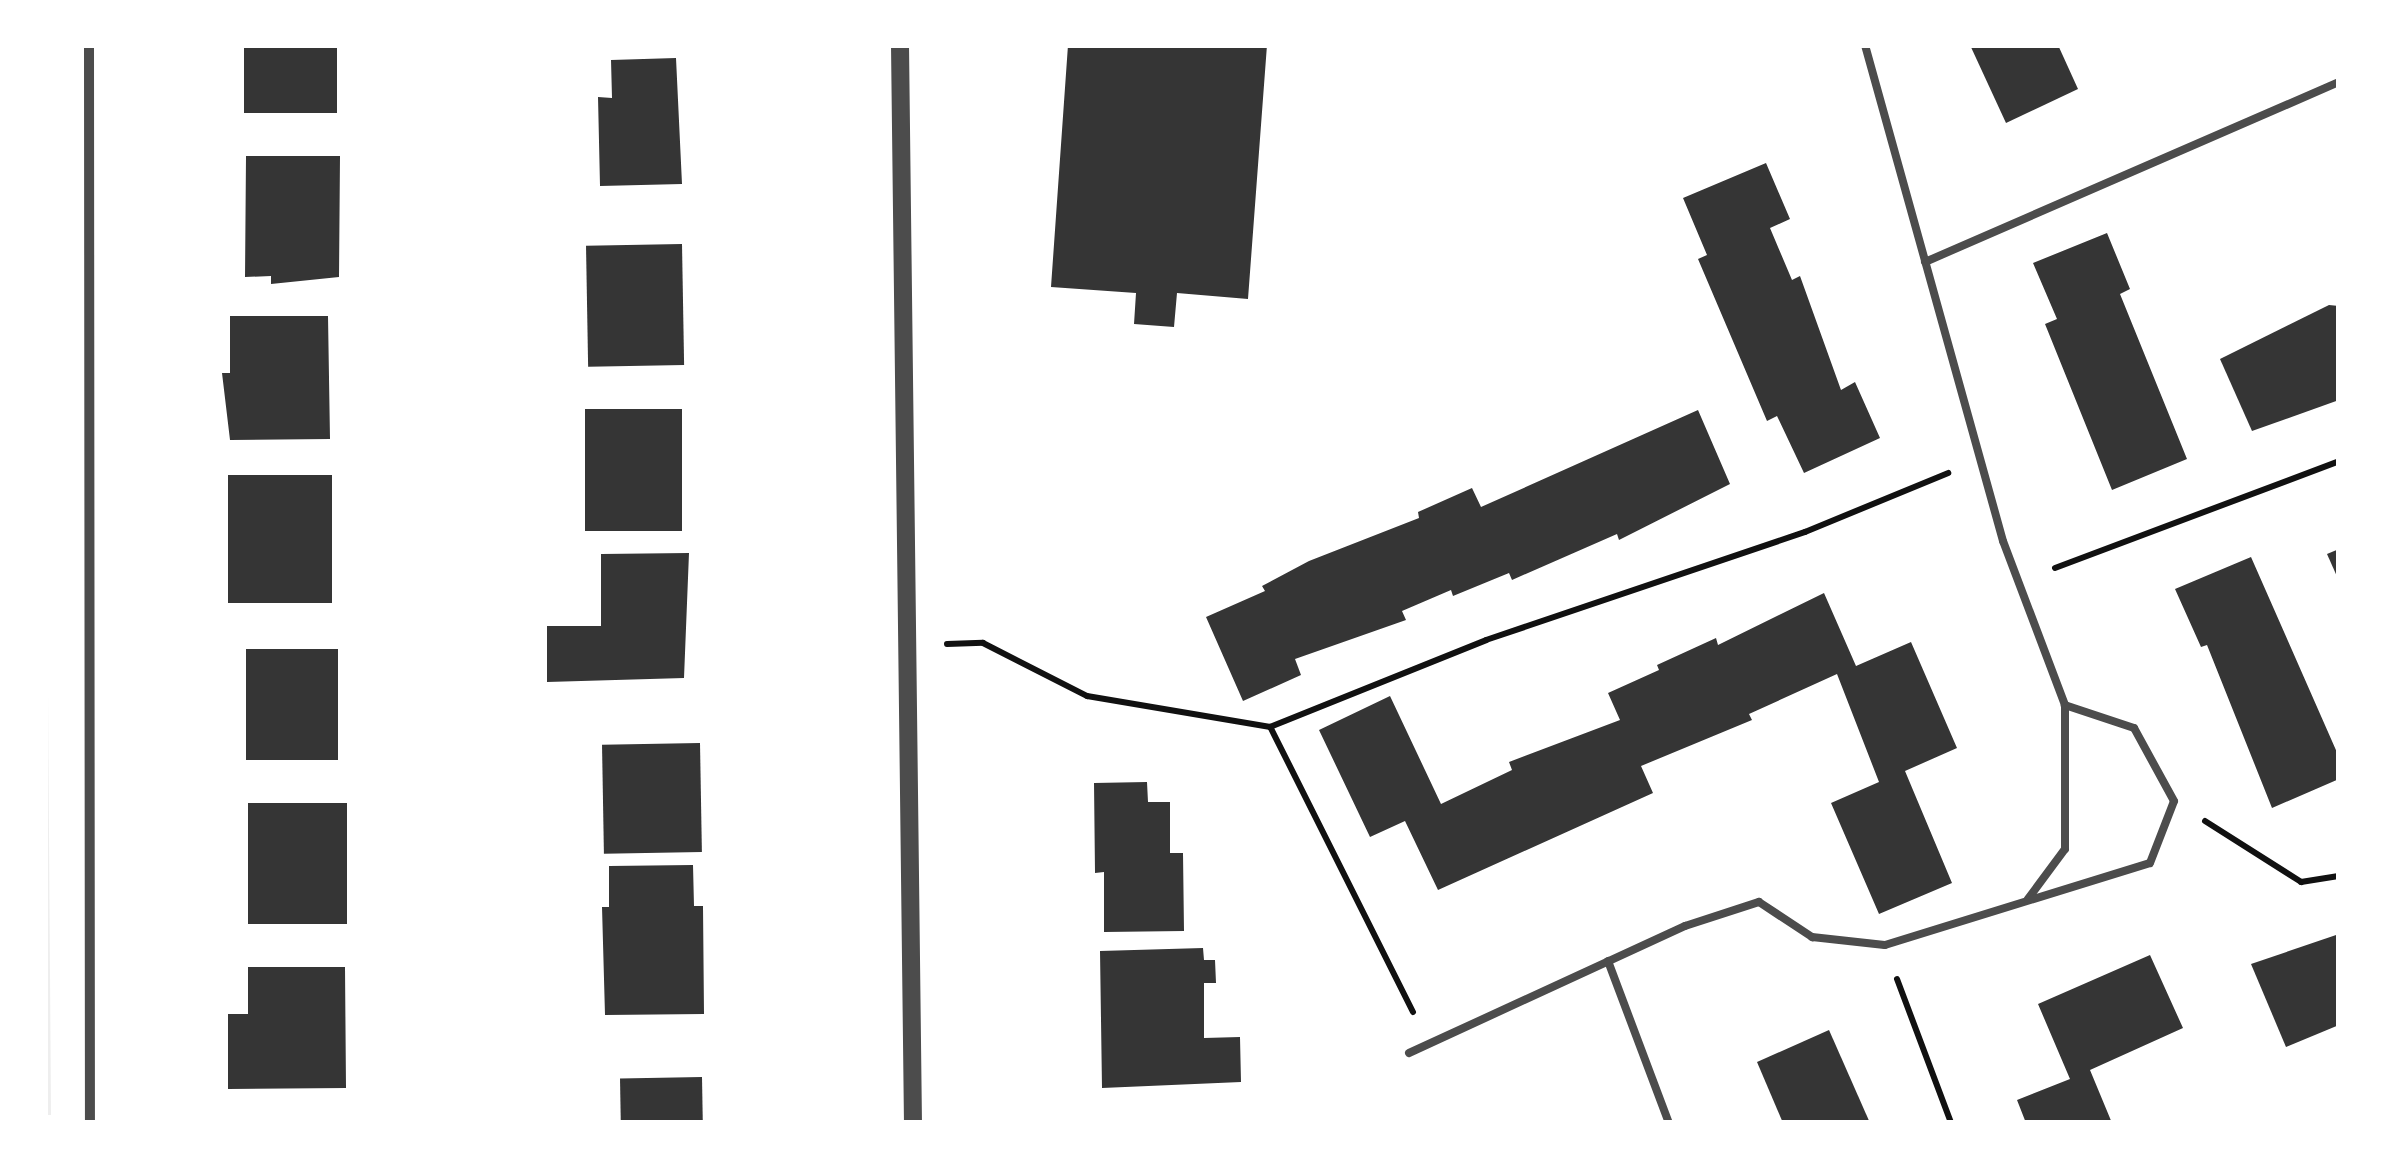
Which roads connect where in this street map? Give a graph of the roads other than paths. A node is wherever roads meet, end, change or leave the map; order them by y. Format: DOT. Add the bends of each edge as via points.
graph roads {
  1 [pos="89,45"];
  2 [pos="900,45"];
  3 [pos="1865,45"];
  4 [pos="2339,82"];
  5 [pos="1925,262"];
  6 [pos="2065,705"];
  7 [pos="2026,901"];
  8 [pos="1608,961"];
  9 [pos="1409,1053"];
  10 [pos="90,1123"];
  11 [pos="913,1123"];
  12 [pos="1669,1123"];
  1 -- 10 [label="street"];
  2 -- 11 [label="street"];
  3 -- 5 [label="lane"];
  4 -- 5 [label="lane"];
  5 -- 6 [label="lane" via="1980,460"];
  6 -- 7 [label="lane" via="2065,848"];
  6 -- 7 [label="lane" via="2134,728 2174,801 2150,863"];
  7 -- 8 [label="lane" via="1884,945 1812,937 1759,902"];
  8 -- 9 [label="lane"];
  8 -- 12 [label="lane"];
}
